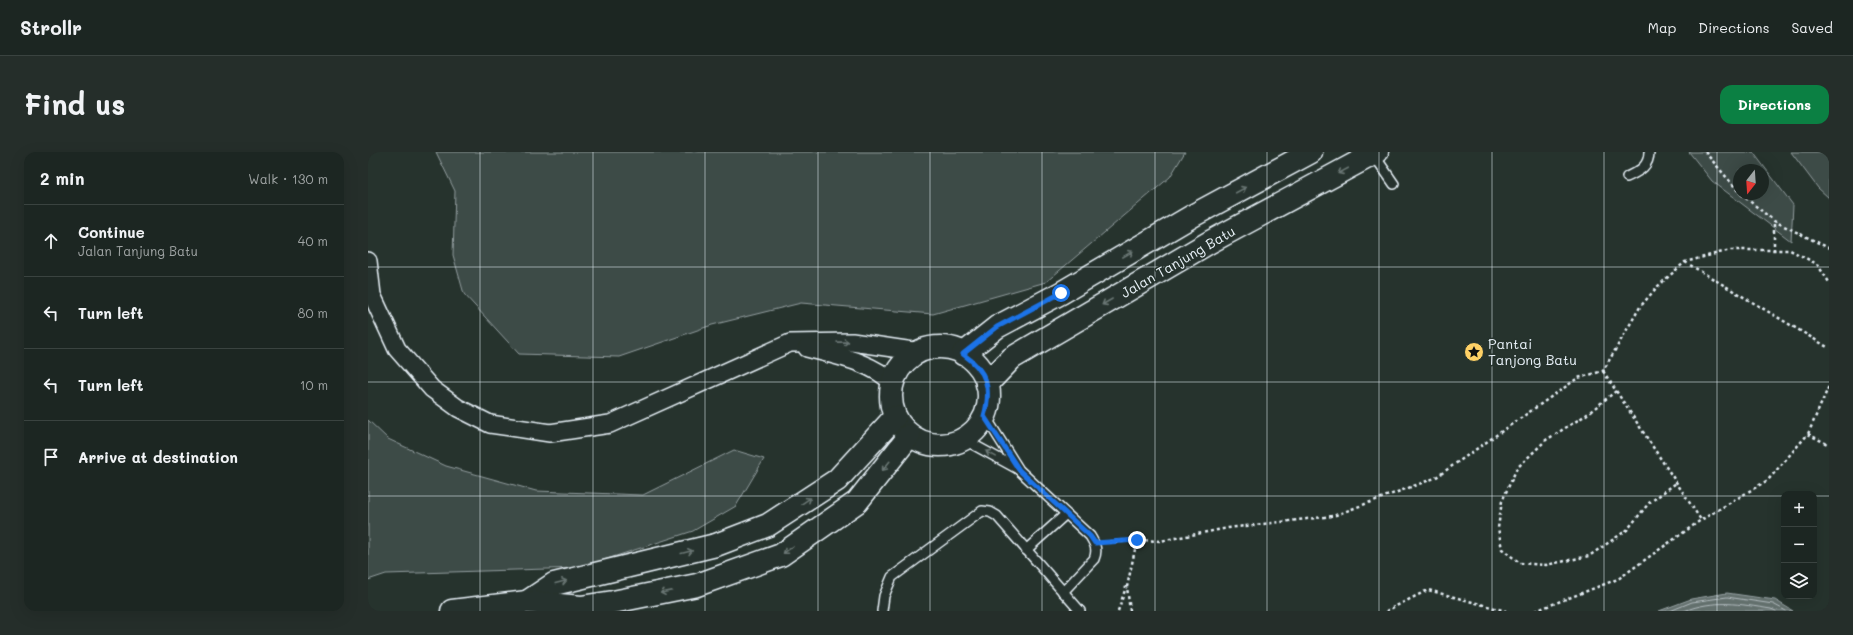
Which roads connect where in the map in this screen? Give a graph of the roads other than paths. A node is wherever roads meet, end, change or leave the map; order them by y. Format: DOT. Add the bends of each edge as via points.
graph roads {
  1 [pos="1311,152"];
  2 [pos="1649,152"];
  3 [pos="1375,153"];
  4 [pos="1627,177"];
  5 [pos="1394,184"];
  6 [pos="368,261"];
  7 [pos="790,342"];
  8 [pos="920,352"];
  9 [pos="963,354"];
  10 [pos="893,383"];
  11 [pos="987,384"];
  12 [pos="984,416"];
  13 [pos="895,417"];
  14 [pos="910,435"];
  15 [pos="963,439"];
  16 [pos="1019,470"];
  17 [pos="1066,514"];
  18 [pos="1026,550"];
  19 [pos="1063,592"];
  20 [pos="527,602"];
  21 [pos="452,611"];
  22 [pos="882,611"];
  23 [pos="1080,611"];
  9 -- 1 [label="street, one-way" via="997,327"];
  2 -- 4 [label="lane" via="1644,168"];
  3 -- 5 [label="lane"];
  3 -- 11 [label="street, Jalan Tanjung Batu, one-way" via="1210,242 1012,358"];
  6 -- 7 [label="street" via="372,295 397,349 432,389 458,408 490,424 550,433 610,424"];
  7 -- 8 [label="street, one-way" via="852,342"];
  7 -- 10 [label="street" via="868,366 885,375"];
  8 -- 9 [label="street" via="934,348 949,349"];
  8 -- 10 [label="street" via="903,364"];
  9 -- 11 [label="street" via="974,362"];
  10 -- 13 [label="street" via="891,405"];
  11 -- 12 [label="street" via="989,400"];
  12 -- 15 [label="street" via="976,429"];
  12 -- 16 [label="lane"];
  13 -- 14 [label="street"];
  20 -- 13 [label="street, one-way" via="554,584 716,545 768,525 837,480"];
  14 -- 15 [label="street" via="922,442 936,445 950,444"];
  14 -- 20 [label="street, one-way" via="857,502 781,555 697,585 613,602 581,607"];
  16 -- 15 [label="lane, one-way"];
  16 -- 17 [label="lane"];
  17 -- 18 [label="lane"];
  17 -- 19 [label="lane" via="1095,543 1096,553 1094,560"];
  18 -- 19 [label="lane"];
  18 -- 22 [label="lane" via="997,516 990,512 982,512 892,577 884,596"];
  19 -- 23 [label="lane"];
  20 -- 21 [label="street"];
}
